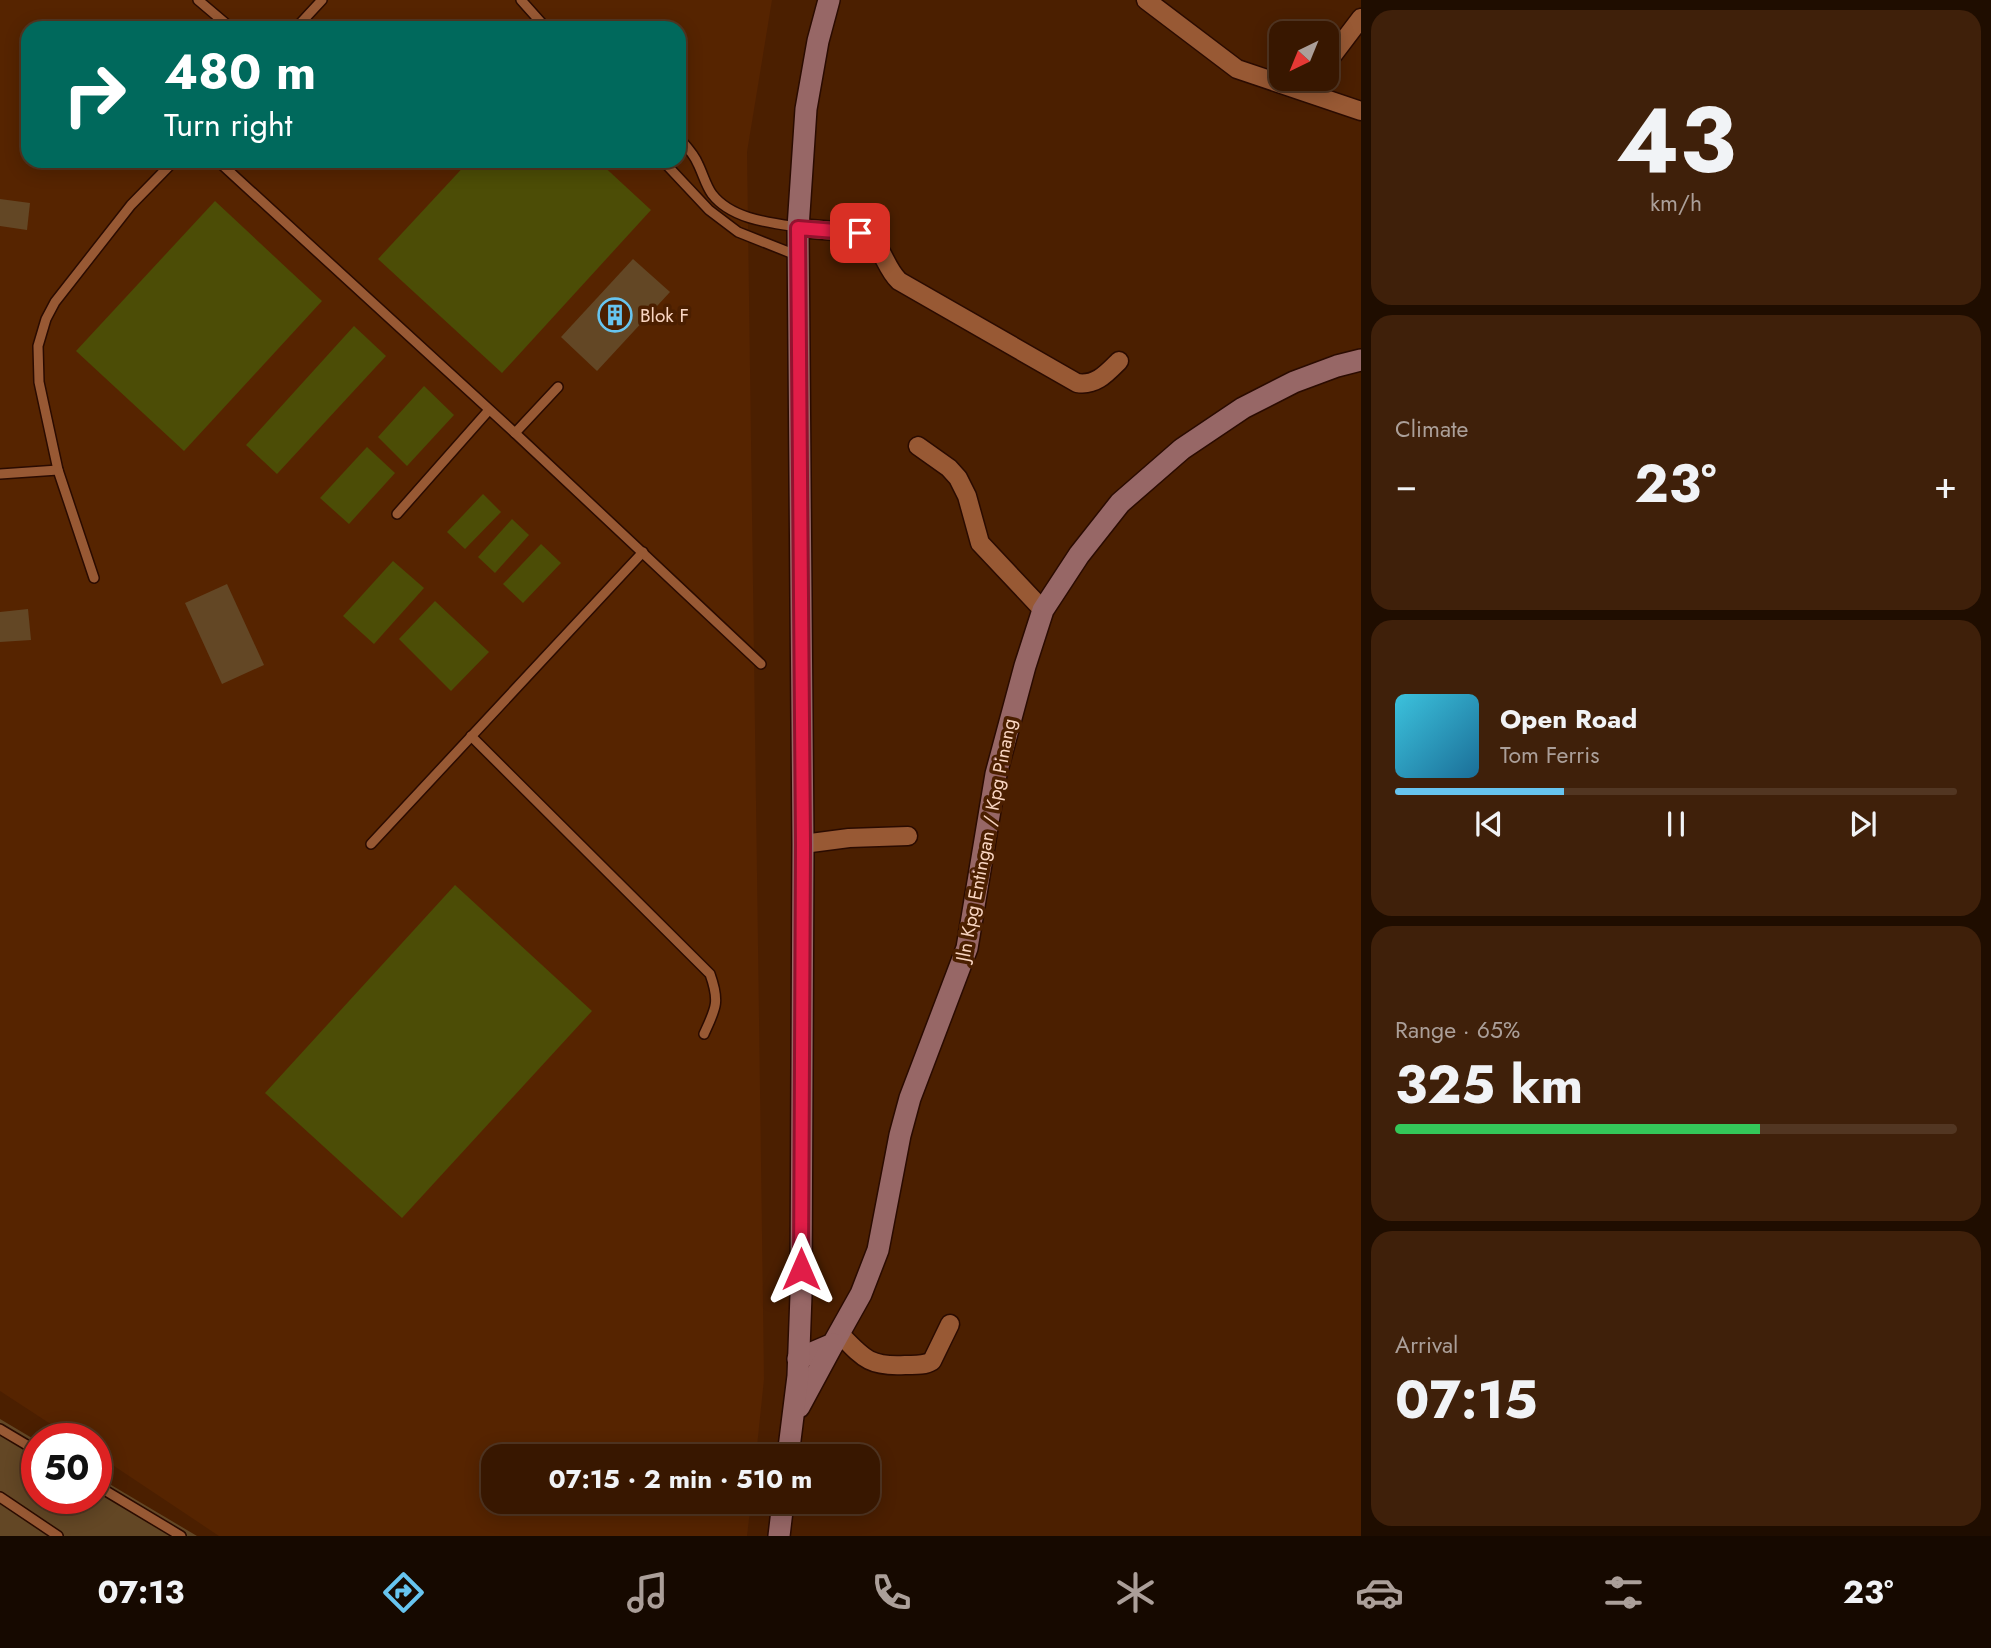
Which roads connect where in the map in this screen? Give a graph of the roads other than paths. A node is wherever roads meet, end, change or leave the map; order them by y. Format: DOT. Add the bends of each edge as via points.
graph roads {
  1 [pos="198,0"];
  2 [pos="322,0"];
  3 [pos="521,0"];
  4 [pos="828,0"];
  5 [pos="1146,0"];
  6 [pos="1168,6"];
  7 [pos="1361,18"];
  8 [pos="223,21"];
  9 [pos="302,21"];
  10 [pos="540,21"];
  11 [pos="1339,47"];
  12 [pos="1269,76"];
  13 [pos="1322,91"];
  14 [pos="1361,111"];
  15 [pos="686,146"];
  16 [pos="167,168"];
  17 [pos="226,168"];
  18 [pos="670,168"];
  19 [pos="705,180"];
  20 [pos="692,191"];
  21 [pos="798,228"];
  22 [pos="800,256"];
  23 [pos="1119,360"];
  24 [pos="1361,360"];
  25 [pos="558,387"];
  26 [pos="489,410"];
  27 [pos="515,433"];
  28 [pos="918,446"];
  29 [pos="58,470"];
  30 [pos="0,474"];
  31 [pos="397,514"];
  32 [pos="643,552"];
  33 [pos="94,578"];
  34 [pos="1043,610"];
  35 [pos="761,664"];
  36 [pos="471,736"];
  37 [pos="908,836"];
  38 [pos="371,844"];
  39 [pos="803,844"];
  40 [pos="704,1034"];
  41 [pos="950,1324"];
  42 [pos="799,1332"];
  43 [pos="836,1339"];
  44 [pos="798,1359"];
  45 [pos="793,1418"];
  46 [pos="0,1429"];
  47 [pos="21,1441"];
  48 [pos="790,1444"];
  49 [pos="112,1495"];
  50 [pos="0,1497"];
  51 [pos="782,1514"];
  52 [pos="58,1536"];
  53 [pos="181,1536"];
  54 [pos="779,1536"];
  1 -- 8 [label="lane"];
  2 -- 9 [label="lane"];
  3 -- 10 [label="lane"];
  4 -- 21 [label="main road" via="806,109"];
  5 -- 6 [label="street"];
  6 -- 12 [label="street" via="1237,69"];
  7 -- 11 [label="street"];
  13 -- 14 [label="street"];
  15 -- 19 [label="lane"];
  16 -- 29 [label="lane" via="131,205 46,319 38,346 39,382"];
  17 -- 26 [label="lane"];
  18 -- 20 [label="lane"];
  19 -- 20 [label="lane"];
  19 -- 21 [label="lane" via="711,193 731,209"];
  20 -- 22 [label="lane" via="737,232"];
  21 -- 22 [label="main road"];
  21 -- 23 [label="street" via="869,236 899,281 1077,383 1098,380"];
  22 -- 39 [label="main road"];
  24 -- 34 [label="main road, Jln Kpg Entingan / Kpg Pinang" via="1284,387 1182,449 1120,503"];
  25 -- 27 [label="lane"];
  26 -- 27 [label="lane"];
  26 -- 31 [label="lane"];
  27 -- 32 [label="lane"];
  28 -- 34 [label="street" via="958,478 980,543"];
  29 -- 30 [label="lane"];
  29 -- 33 [label="lane"];
  32 -- 35 [label="lane"];
  32 -- 36 [label="lane"];
  34 -- 43 [label="main road, Jln Kpg Entingan / Kpg Pinang" via="996,774 967,948 910,1098 878,1250 865,1287"];
  36 -- 38 [label="lane"];
  36 -- 40 [label="lane" via="710,974 717,1005"];
  37 -- 39 [label="street"];
  39 -- 42 [label="main road"];
  41 -- 43 [label="street" via="932,1361 922,1365 879,1365"];
  42 -- 43 [label="main road"];
  42 -- 44 [label="main road"];
  43 -- 44 [label="main road"];
  43 -- 45 [label="main road, Jln Kpg Entingan / Kpg Pinang"];
  44 -- 45 [label="main road"];
  45 -- 48 [label="main road"];
  46 -- 47 [label="lane"];
  49 -- 53 [label="lane"];
  50 -- 52 [label="lane"];
  51 -- 54 [label="main road"];
}
